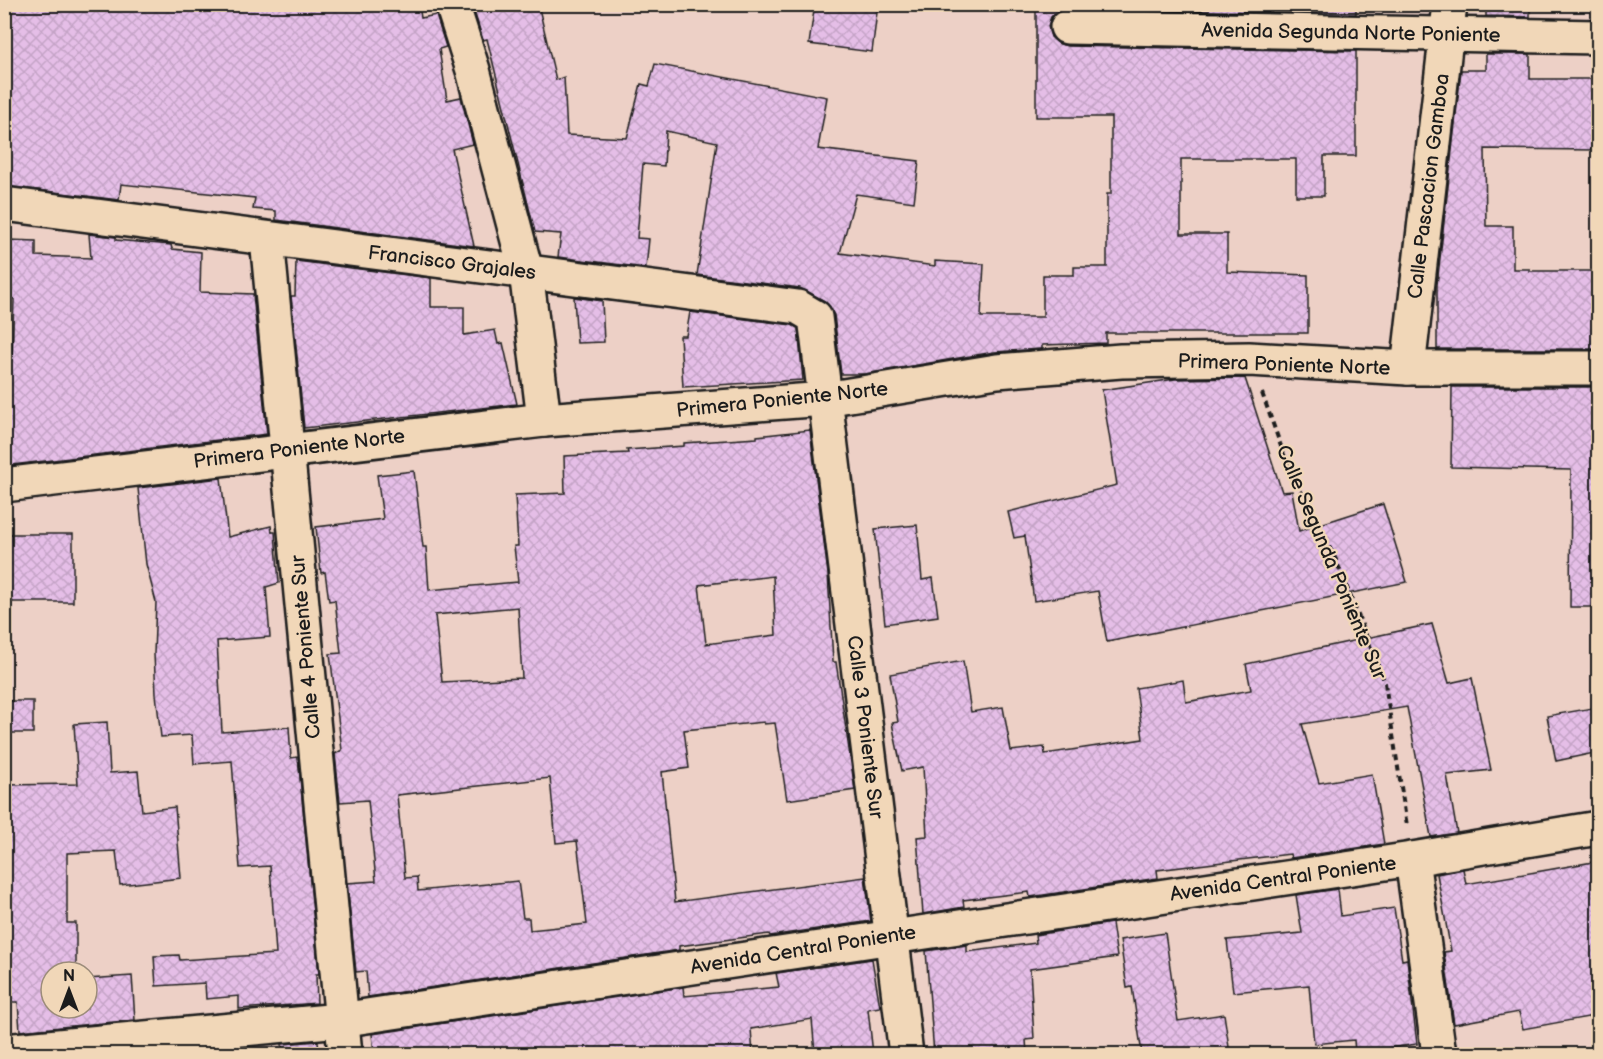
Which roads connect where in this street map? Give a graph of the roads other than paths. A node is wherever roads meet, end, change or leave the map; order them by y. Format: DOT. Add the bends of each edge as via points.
graph roads {
  1 [pos="452,4"];
  2 [pos="1448,19"];
  3 [pos="1067,27"];
  4 [pos="1599,37"];
  5 [pos="4,204"];
  6 [pos="267,239"];
  7 [pos="526,271"];
  8 [pos="1408,368"];
  9 [pos="1599,368"];
  10 [pos="825,399"];
  11 [pos="544,420"];
  12 [pos="286,449"];
  13 [pos="4,484"];
  14 [pos="1599,828"];
  15 [pos="1412,858"];
  16 [pos="892,936"];
  17 [pos="340,1020"];
  18 [pos="4,1051"];
  19 [pos="345,1054"];
  20 [pos="906,1054"];
  21 [pos="1439,1054"];
  1 -- 7 [label="street"];
  2 -- 3 [label="street, Avenida Segunda Norte Poniente"];
  2 -- 4 [label="street, Avenida Segunda Norte Poniente"];
  2 -- 8 [label="street, Calle Pascacion Gamboa"];
  5 -- 6 [label="street, Francisco Grajales"];
  6 -- 7 [label="street, Francisco Grajales"];
  6 -- 12 [label="street, Calle 4 Poniente Sur"];
  7 -- 10 [label="street, Francisco Grajales" via="798,307 815,317"];
  7 -- 11 [label="street"];
  8 -- 9 [label="street, Primera Poniente Norte"];
  8 -- 10 [label="street, Primera Poniente Norte" via="1249,359 1121,361 997,371"];
  10 -- 11 [label="street, Primera Poniente Norte"];
  10 -- 16 [label="street, Calle 3 Poniente Sur"];
  11 -- 12 [label="street, Primera Poniente Norte"];
  12 -- 13 [label="street, Primera Poniente Norte"];
  12 -- 17 [label="street, Calle 4 Poniente Sur"];
  14 -- 15 [label="street, Avenida Central Poniente"];
  15 -- 16 [label="street, Avenida Central Poniente"];
  15 -- 21 [label="street"];
  16 -- 17 [label="street, Avenida Central Poniente"];
  16 -- 20 [label="street, Calle 3 Poniente Sur"];
  17 -- 18 [label="street, Avenida Central Poniente"];
  17 -- 19 [label="street, Calle 4 Poniente Sur"];
}
